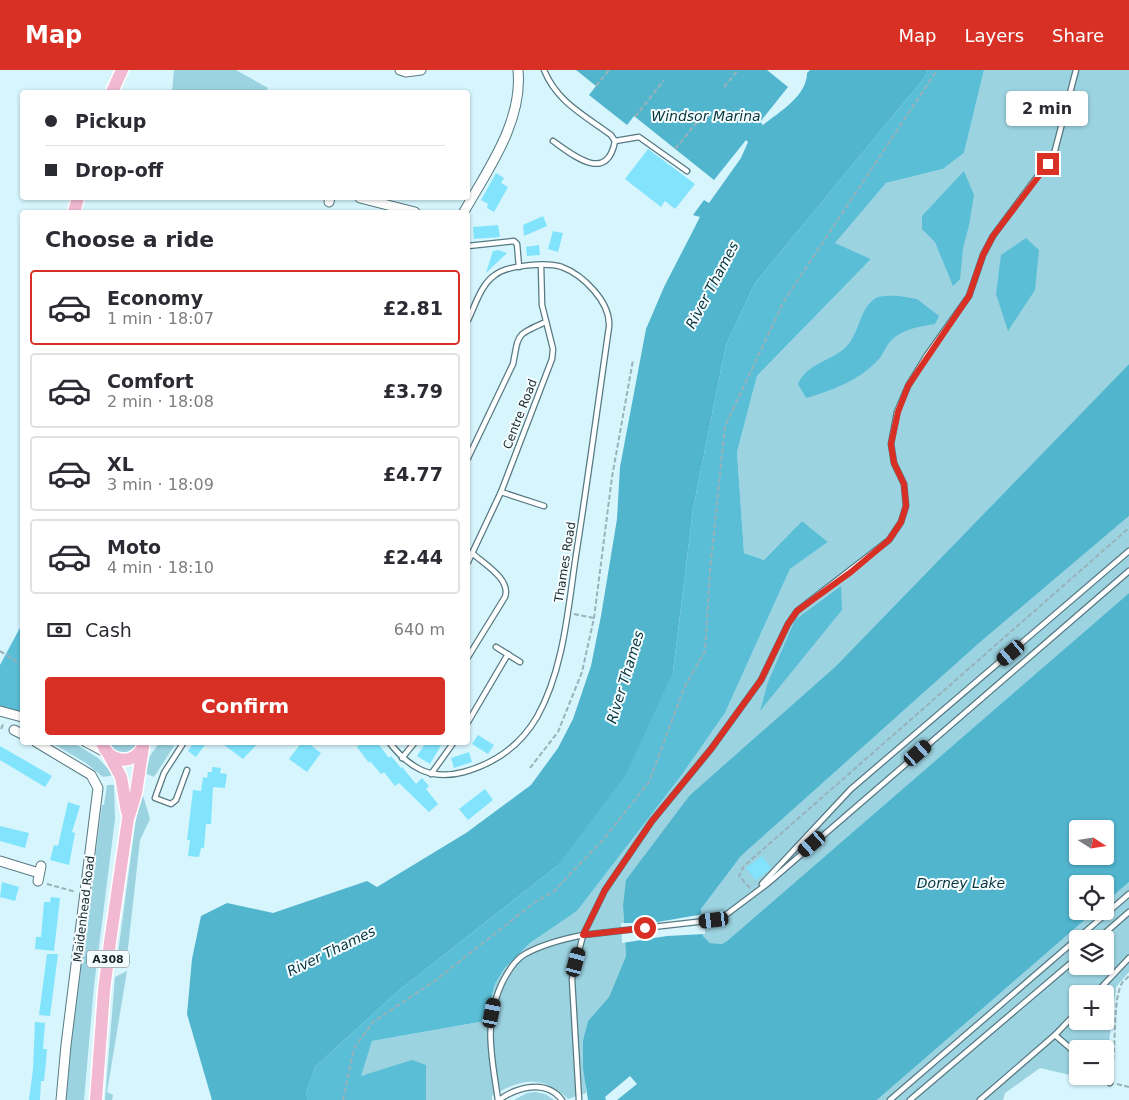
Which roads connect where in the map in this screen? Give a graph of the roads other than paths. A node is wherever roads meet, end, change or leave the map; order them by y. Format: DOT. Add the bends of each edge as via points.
graph roads {
  1 [pos="122,70"];
  2 [pos="400,70"];
  3 [pos="421,70"];
  4 [pos="518,70"];
  5 [pos="544,70"];
  6 [pos="1076,70"];
  7 [pos="113,90"];
  8 [pos="553,141"];
  9 [pos="615,141"];
  10 [pos="687,171"];
  11 [pos="368,200"];
  12 [pos="407,210"];
  13 [pos="465,210"];
  14 [pos="470,246"];
  15 [pos="541,266"];
  16 [pos="519,267"];
  17 [pos="470,316"];
  18 [pos="546,322"];
  19 [pos="470,454"];
  20 [pos="501,492"];
  21 [pos="544,506"];
  22 [pos="1129,551"];
  23 [pos="472,553"];
  24 [pos="470,558"];
  25 [pos="1129,571"];
  26 [pos="496,647"];
  27 [pos="508,654"];
  28 [pos="470,655"];
  29 [pos="520,662"];
  30 [pos="0,711"];
  31 [pos="20,717"];
  32 [pos="470,719"];
  33 [pos="44,745"];
  34 [pos="94,745"];
  35 [pos="143,745"];
  36 [pos="144,745"];
  37 [pos="182,745"];
  38 [pos="391,745"];
  39 [pos="413,745"];
  40 [pos="452,745"];
  41 [pos="106,750"];
  42 [pos="402,758"];
  43 [pos="187,770"];
  44 [pos="431,774"];
  45 [pos="128,819"];
  46 [pos="0,861"];
  47 [pos="39,873"];
  48 [pos="755,893"];
  49 [pos="1129,894"];
  50 [pos="1129,912"];
  51 [pos="1108,930"];
  52 [pos="583,935"];
  53 [pos="1129,958"];
  54 [pos="1069,964"];
  55 [pos="1103,985"];
  56 [pos="1069,1021"];
  57 [pos="1055,1035"];
  58 [pos="1069,1047"];
  59 [pos="61,1100"];
  60 [pos="96,1100"];
  61 [pos="499,1100"];
  62 [pos="562,1100"];
  63 [pos="579,1100"];
  64 [pos="890,1100"];
  65 [pos="910,1100"];
  66 [pos="980,1100"];
  1 -- 7 [label="main road"];
  2 -- 3 [label="street"];
  4 -- 13 [label="street" via="512,119"];
  5 -- 9 [label="lane" via="550,86 562,99"];
  6 -- 52 [label="lane" via="1054,154 993,236 969,296 908,386 891,444 894,463 904,484 906,506 901,522 889,540 797,611 761,680 711,749 652,821 605,890"];
  8 -- 9 [label="lane" via="593,165 604,161"];
  9 -- 10 [label="lane" via="639,137"];
  11 -- 12 [label="street"];
  14 -- 16 [label="lane" via="514,241 518,244"];
  15 -- 16 [label="lane, Thames Road"];
  15 -- 18 [label="lane, Centre Road"];
  15 -- 44 [label="lane, Thames Road" via="560,267 577,275 601,300 609,322 567,612 552,682 536,717 522,738 505,754 490,764 453,774"];
  16 -- 17 [label="lane, Thames Road" via="490,278"];
  18 -- 19 [label="lane" via="525,331 519,338 513,364"];
  18 -- 20 [label="lane, Centre Road" via="553,349 552,359"];
  20 -- 21 [label="lane"];
  20 -- 23 [label="lane, Centre Road"];
  22 -- 48 [label="lane" via="851,789"];
  23 -- 24 [label="lane, Centre Road"];
  23 -- 28 [label="lane" via="507,588 505,597"];
  25 -- 48 [label="lane"];
  26 -- 27 [label="lane"];
  27 -- 29 [label="lane"];
  27 -- 32 [label="lane"];
  30 -- 31 [label="street"];
  33 -- 59 [label="street, Maidenhead Road" via="92,775 97,783"];
  34 -- 41 [label="street"];
  35 -- 41 [label="main road" via="135,757 128,760 120,760"];
  36 -- 45 [label="main road, A308" via="136,794"];
  37 -- 43 [label="lane" via="164,773 155,798 172,804"];
  38 -- 42 [label="lane, Thames Road"];
  39 -- 42 [label="lane"];
  40 -- 44 [label="lane"];
  41 -- 45 [label="main road, A308" via="123,784"];
  42 -- 44 [label="lane, Thames Road" via="412,767"];
  45 -- 60 [label="main road, A308" via="104,991"];
  46 -- 47 [label="street"];
  48 -- 52 [label="lane" via="714,920"];
  49 -- 64 [label="lane"];
  50 -- 51 [label="lane"];
  52 -- 61 [label="lane" via="561,939 523,955 507,972 494,1001 489,1024"];
  52 -- 63 [label="lane" via="572,979"];
  53 -- 55 [label="lane"];
  54 -- 65 [label="lane"];
  56 -- 57 [label="lane"];
  57 -- 58 [label="lane"];
  57 -- 66 [label="lane"];
  61 -- 62 [label="lane" via="510,1092 535,1087 545,1088"];
}
